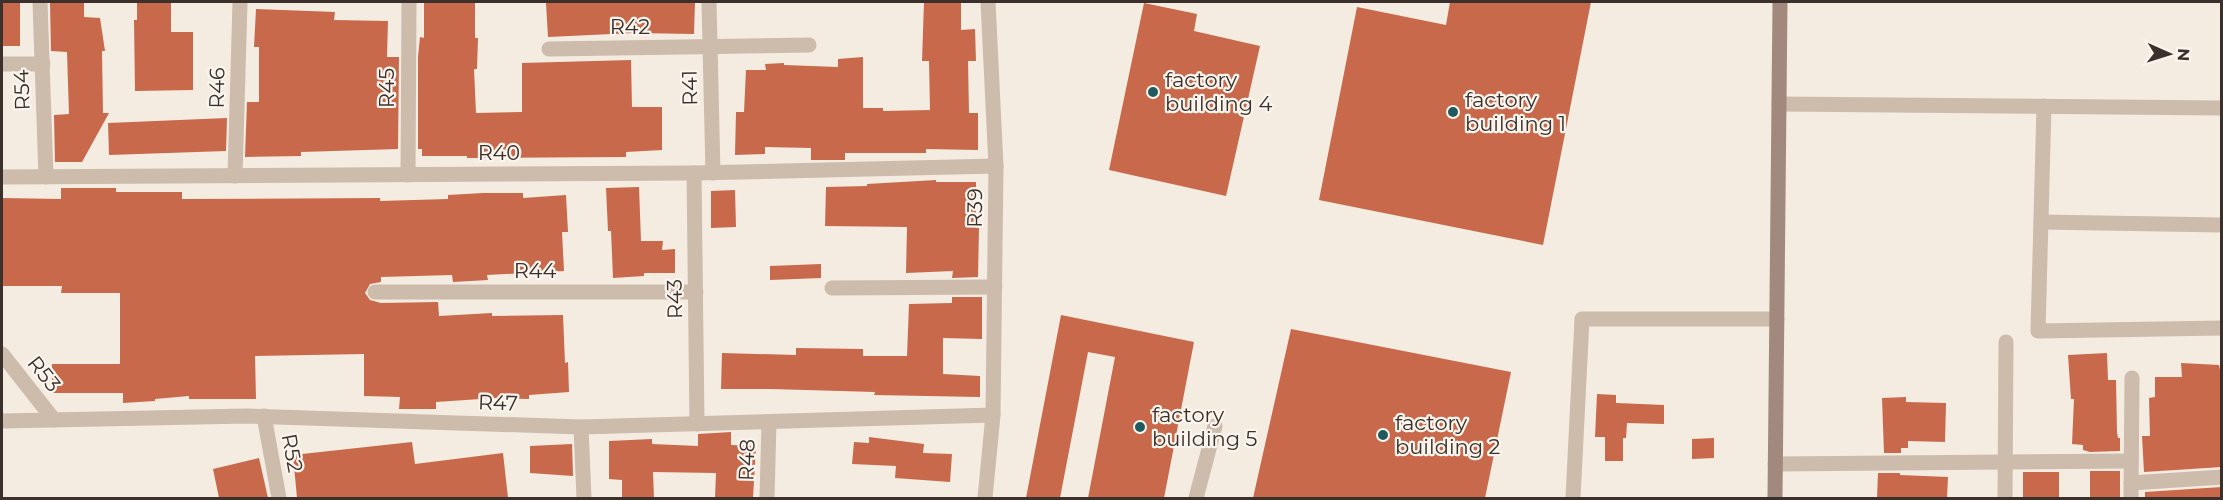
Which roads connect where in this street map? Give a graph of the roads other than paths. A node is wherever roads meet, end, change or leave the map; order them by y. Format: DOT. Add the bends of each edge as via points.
graph roads {
  1 [pos="40,2"];
  2 [pos="240,2"];
  3 [pos="409,2"];
  4 [pos="709,2"];
  5 [pos="988,2"];
  6 [pos="1780,2"];
  7 [pos="809,45"];
  8 [pos="710,48"];
  9 [pos="549,49"];
  10 [pos="2,64"];
  11 [pos="43,64"];
  12 [pos="1779,104"];
  13 [pos="2044,106"];
  14 [pos="2222,108"];
  15 [pos="996,166"];
  16 [pos="694,173"];
  17 [pos="713,173"];
  18 [pos="408,175"];
  19 [pos="236,176"];
  20 [pos="2,177"];
  21 [pos="46,177"];
  22 [pos="2041,222"];
  23 [pos="2222,225"];
  24 [pos="995,287"];
  25 [pos="832,288"];
  26 [pos="375,292"];
  27 [pos="696,292"];
  28 [pos="1777,319"];
  29 [pos="2222,328"];
  30 [pos="2006,342"];
  31 [pos="2,354"];
  32 [pos="2132,378"];
  33 [pos="993,415"];
  34 [pos="264,416"];
  35 [pos="54,420"];
  36 [pos="2,421"];
  37 [pos="769,422"];
  38 [pos="698,424"];
  39 [pos="1215,426"];
  40 [pos="581,427"];
  41 [pos="2005,462"];
  42 [pos="2131,462"];
  43 [pos="1775,464"];
  44 [pos="2222,477"];
  45 [pos="2132,491"];
  46 [pos="279,498"];
  47 [pos="584,498"];
  48 [pos="767,498"];
  49 [pos="985,498"];
  50 [pos="1196,498"];
  51 [pos="1573,498"];
  52 [pos="1775,498"];
  53 [pos="2005,498"];
  1 -- 11 [label="street, R54"];
  2 -- 19 [label="street, R46"];
  3 -- 18 [label="street, R45"];
  4 -- 8 [label="street, R41"];
  5 -- 15 [label="street, R39"];
  6 -- 12 [label="street"];
  7 -- 8 [label="street, R42"];
  8 -- 9 [label="street, R42"];
  8 -- 17 [label="street, R41"];
  10 -- 11 [label="street"];
  11 -- 21 [label="street, R54"];
  12 -- 13 [label="street"];
  12 -- 28 [label="street"];
  13 -- 14 [label="street"];
  13 -- 22 [label="street"];
  15 -- 17 [label="street, R40"];
  15 -- 24 [label="street, R39"];
  16 -- 17 [label="street, R40"];
  16 -- 18 [label="street, R40"];
  16 -- 27 [label="street, R43"];
  18 -- 19 [label="street, R40"];
  19 -- 21 [label="street, R40"];
  20 -- 21 [label="street, R40"];
  22 -- 23 [label="street"];
  22 -- 29 [label="street" via="2038,331"];
  24 -- 25 [label="street"];
  24 -- 33 [label="street, R39"];
  26 -- 27 [label="street, R44"];
  27 -- 38 [label="street, R43"];
  28 -- 43 [label="street"];
  28 -- 51 [label="street" via="1582,319"];
  30 -- 41 [label="street"];
  31 -- 35 [label="street, R53"];
  32 -- 42 [label="street"];
  33 -- 37 [label="street, R47"];
  33 -- 49 [label="street, R39"];
  34 -- 35 [label="street, R47"];
  34 -- 40 [label="street, R47"];
  34 -- 46 [label="street, R52"];
  35 -- 36 [label="street, R47"];
  37 -- 38 [label="street, R47"];
  37 -- 48 [label="street, R48"];
  38 -- 40 [label="street, R47"];
  39 -- 50 [label="street"];
  40 -- 47 [label="street"];
  41 -- 42 [label="street"];
  41 -- 43 [label="street"];
  41 -- 53 [label="street"];
  42 -- 45 [label="street"];
  43 -- 52 [label="street"];
  44 -- 45 [label="street"];
}
